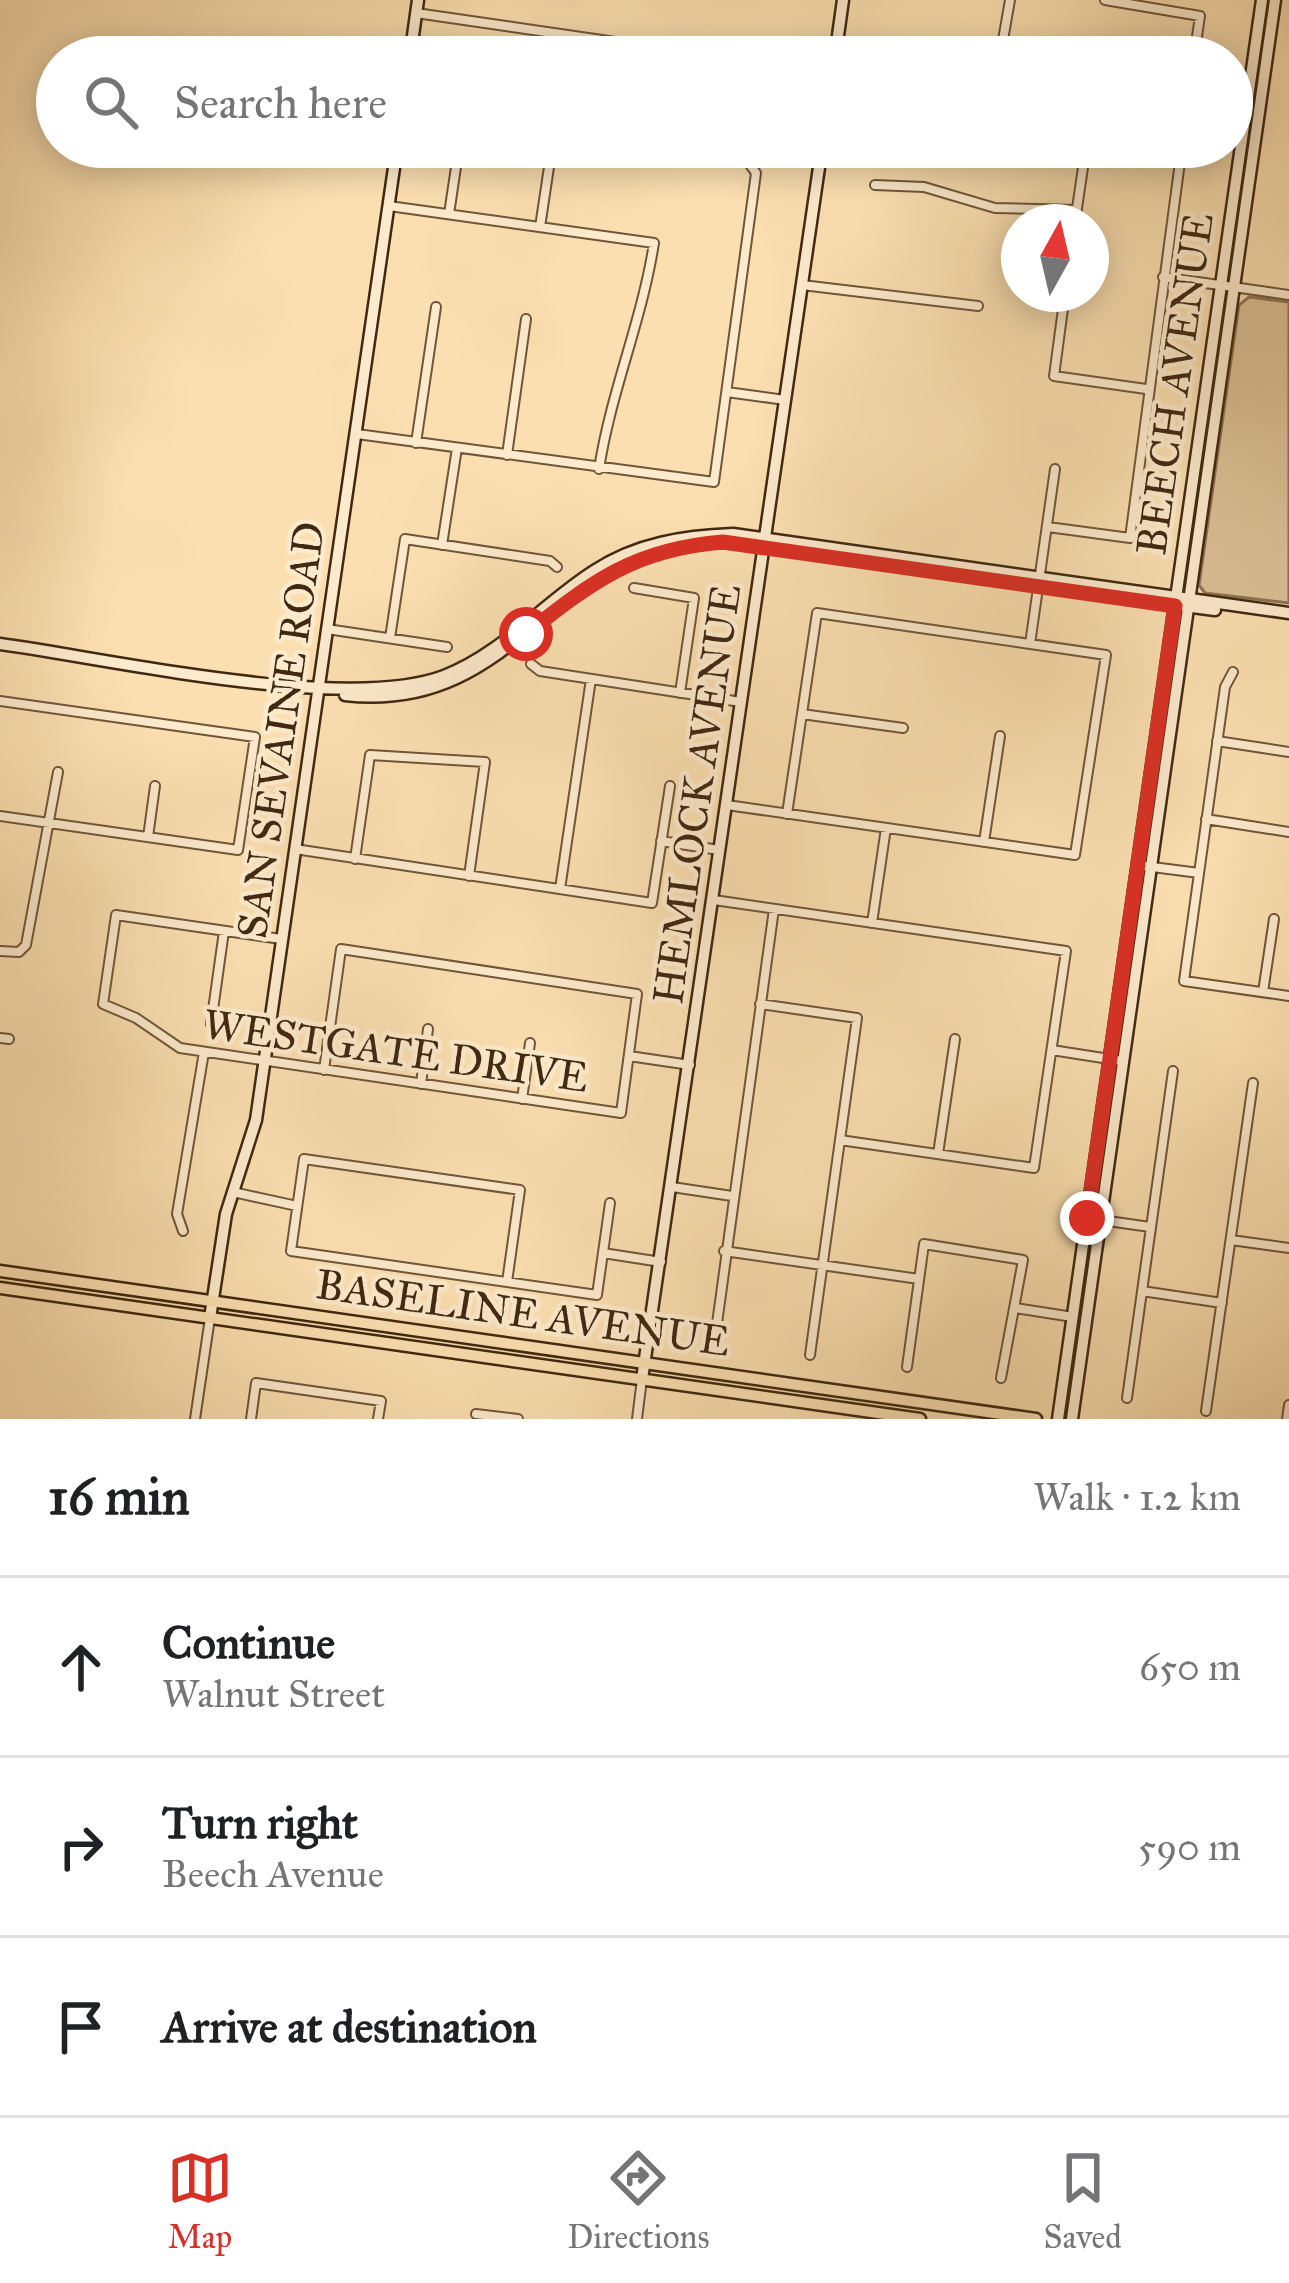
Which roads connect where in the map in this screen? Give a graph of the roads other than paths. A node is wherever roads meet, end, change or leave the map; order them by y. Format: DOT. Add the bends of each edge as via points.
graph roads {
  1 [pos="843,0"];
  2 [pos="1010,0"];
  3 [pos="1262,0"];
  4 [pos="1275,0"];
  5 [pos="1104,1"];
  6 [pos="417,6"];
  7 [pos="413,36"];
  8 [pos="580,36"];
  9 [pos="838,36"];
  10 [pos="1004,36"];
  11 [pos="1198,36"];
  12 [pos="1253,74"];
  13 [pos="1253,131"];
  14 [pos="395,168"];
  15 [pos="456,168"];
  16 [pos="549,168"];
  17 [pos="754,168"];
  18 [pos="819,168"];
  19 [pos="1083,168"];
  20 [pos="1179,168"];
  21 [pos="1241,168"];
  22 [pos="1247,168"];
  23 [pos="875,185"];
  24 [pos="1078,204"];
  25 [pos="389,206"];
  26 [pos="1001,208"];
  27 [pos="449,214"];
  28 [pos="540,227"];
  29 [pos="1163,277"];
  30 [pos="802,285"];
  31 [pos="1227,286"];
  32 [pos="1289,295"];
  33 [pos="978,305"];
  34 [pos="436,307"];
  35 [pos="1063,312"];
  36 [pos="526,319"];
  37 [pos="1146,389"];
  38 [pos="727,392"];
  39 [pos="786,400"];
  40 [pos="357,434"];
  41 [pos="416,442"];
  42 [pos="457,448"];
  43 [pos="507,455"];
  44 [pos="599,469"];
  45 [pos="1055,469"];
  46 [pos="1048,527"];
  47 [pos="765,541"];
  48 [pos="442,545"];
  49 [pos="557,567"];
  50 [pos="1040,582"];
  51 [pos="634,588"];
  52 [pos="1182,603"];
  53 [pos="1289,617"];
  54 [pos="327,629"];
  55 [pos="390,638"];
  56 [pos="0,644"];
  57 [pos="1030,644"];
  58 [pos="447,647"];
  59 [pos="531,664"];
  60 [pos="1233,672"];
  61 [pos="591,679"];
  62 [pos="319,688"];
  63 [pos="680,694"];
  64 [pos="0,701"];
  65 [pos="742,702"];
  66 [pos="802,714"];
  67 [pos="903,728"];
  68 [pos="1000,736"];
  69 [pos="1217,741"];
  70 [pos="1289,752"];
  71 [pos="58,772"];
  72 [pos="155,786"];
  73 [pos="670,786"];
  74 [pos="728,806"];
  75 [pos="787,814"];
  76 [pos="0,816"];
  77 [pos="1206,819"];
  78 [pos="45,823"];
  79 [pos="886,828"];
  80 [pos="1289,832"];
  81 [pos="148,837"];
  82 [pos="661,841"];
  83 [pos="984,842"];
  84 [pos="296,849"];
  85 [pos="721,850"];
  86 [pos="355,860"];
  87 [pos="1144,866"];
  88 [pos="1199,873"];
  89 [pos="469,876"];
  90 [pos="560,890"];
  91 [pos="713,900"];
  92 [pos="774,909"];
  93 [pos="1274,919"];
  94 [pos="872,923"];
  95 [pos="224,931"];
  96 [pos="281,939"];
  97 [pos="0,951"];
  98 [pos="1263,992"];
  99 [pos="1289,996"];
  100 [pos="760,1004"];
  101 [pos="211,1024"];
  102 [pos="428,1029"];
  103 [pos="955,1039"];
  104 [pos="530,1042"];
  105 [pos="1052,1050"];
  106 [pos="204,1052"];
  107 [pos="629,1056"];
  108 [pos="1116,1060"];
  109 [pos="265,1061"];
  110 [pos="690,1065"];
  111 [pos="324,1070"];
  112 [pos="1173,1072"];
  113 [pos="1253,1083"];
  114 [pos="421,1084"];
  115 [pos="522,1099"];
  116 [pos="840,1140"];
  117 [pos="938,1154"];
  118 [pos="672,1187"];
  119 [pos="233,1192"];
  120 [pos="732,1196"];
  121 [pos="610,1203"];
  122 [pos="297,1206"];
  123 [pos="1093,1219"];
  124 [pos="1151,1228"];
  125 [pos="183,1231"];
  126 [pos="1231,1240"];
  127 [pos="1289,1248"];
  128 [pos="724,1251"];
  129 [pos="603,1253"];
  130 [pos="661,1262"];
  131 [pos="822,1266"];
  132 [pos="0,1271"];
  133 [pos="919,1279"];
  134 [pos="507,1282"];
  135 [pos="0,1288"];
  136 [pos="1142,1292"];
  137 [pos="213,1301"];
  138 [pos="1222,1303"];
  139 [pos="1015,1308"];
  140 [pos="1072,1317"];
  141 [pos="210,1318"];
  142 [pos="715,1338"];
  143 [pos="810,1355"];
  144 [pos="645,1363"];
  145 [pos="907,1366"];
  146 [pos="1001,1378"];
  147 [pos="642,1379"];
  148 [pos="1127,1398"];
  149 [pos="1289,1405"];
  150 [pos="1206,1411"];
  151 [pos="476,1414"];
  152 [pos="195,1419"];
  153 [pos="251,1419"];
  154 [pos="378,1419"];
  155 [pos="518,1419"];
  156 [pos="637,1419"];
  157 [pos="920,1419"];
  158 [pos="1036,1419"];
  159 [pos="1058,1419"];
  160 [pos="1072,1419"];
  161 [pos="1287,1419"];
  1 -- 9 [label="street"];
  2 -- 10 [label="street"];
  3 -- 12 [label="street, BEECH AVENUE"];
  4 -- 13 [label="street, BEECH AVENUE"];
  5 -- 11 [label="street" via="1200,16"];
  6 -- 7 [label="street"];
  6 -- 8 [label="street"];
  14 -- 25 [label="street, SAN SEVAINE ROAD"];
  15 -- 27 [label="street"];
  16 -- 28 [label="street"];
  17 -- 38 [label="street"];
  18 -- 30 [label="street, HEMLOCK AVENUE"];
  19 -- 24 [label="street"];
  20 -- 29 [label="street"];
  21 -- 31 [label="street, BEECH AVENUE"];
  22 -- 31 [label="street, BEECH AVENUE"];
  23 -- 26 [label="street" via="924,187"];
  25 -- 27 [label="street"];
  25 -- 40 [label="street, SAN SEVAINE ROAD"];
  27 -- 28 [label="street"];
  28 -- 44 [label="street" via="654,243 644,310 611,403"];
  29 -- 31 [label="street"];
  29 -- 37 [label="street"];
  30 -- 33 [label="street"];
  30 -- 39 [label="street, HEMLOCK AVENUE"];
  31 -- 32 [label="street"];
  31 -- 52 [label="street, BEECH AVENUE"];
  34 -- 41 [label="street"];
  35 -- 37 [label="street" via="1054,376"];
  36 -- 43 [label="street"];
  37 -- 46 [label="street" via="1130,538"];
  38 -- 39 [label="street"];
  38 -- 44 [label="street" via="714,482"];
  39 -- 47 [label="street, HEMLOCK AVENUE"];
  40 -- 41 [label="street"];
  40 -- 54 [label="street, SAN SEVAINE ROAD"];
  41 -- 42 [label="street"];
  42 -- 43 [label="street"];
  42 -- 48 [label="street"];
  43 -- 44 [label="street"];
  45 -- 46 [label="street"];
  46 -- 50 [label="street"];
  47 -- 50 [label="street"];
  47 -- 62 [label="street" via="694,536 656,543 594,570 458,669 402,687"];
  47 -- 65 [label="street, HEMLOCK AVENUE"];
  48 -- 49 [label="street"];
  48 -- 55 [label="street" via="405,539"];
  50 -- 52 [label="street"];
  50 -- 57 [label="street"];
  51 -- 63 [label="street" via="694,598"];
  52 -- 53 [label="street"];
  52 -- 87 [label="street, BEECH AVENUE"];
  54 -- 55 [label="street"];
  54 -- 62 [label="street, SAN SEVAINE ROAD"];
  55 -- 58 [label="street"];
  56 -- 62 [label="street"];
  57 -- 66 [label="street" via="817,613"];
  57 -- 83 [label="street" via="1106,655 1076,855"];
  59 -- 61 [label="street"];
  60 -- 69 [label="street"];
  61 -- 63 [label="street"];
  61 -- 90 [label="street"];
  62 -- 84 [label="street, SAN SEVAINE ROAD"];
  63 -- 65 [label="street"];
  64 -- 81 [label="street" via="255,737 238,850"];
  65 -- 74 [label="street, HEMLOCK AVENUE"];
  66 -- 67 [label="street"];
  66 -- 75 [label="street"];
  68 -- 83 [label="street"];
  69 -- 70 [label="street"];
  69 -- 77 [label="street"];
  71 -- 78 [label="street"];
  72 -- 81 [label="street"];
  73 -- 82 [label="street"];
  74 -- 75 [label="street"];
  74 -- 85 [label="street, HEMLOCK AVENUE"];
  75 -- 79 [label="street"];
  76 -- 78 [label="street"];
  77 -- 80 [label="street"];
  77 -- 88 [label="street"];
  78 -- 81 [label="street"];
  78 -- 97 [label="street" via="22,951"];
  79 -- 83 [label="street"];
  79 -- 94 [label="street"];
  82 -- 85 [label="street"];
  82 -- 90 [label="street" via="652,903"];
  84 -- 86 [label="street"];
  84 -- 96 [label="street, SAN SEVAINE ROAD"];
  85 -- 91 [label="street, HEMLOCK AVENUE"];
  86 -- 89 [label="street"];
  86 -- 89 [label="street" via="370,755 485,762"];
  87 -- 88 [label="street"];
  87 -- 108 [label="street, BEECH AVENUE"];
  88 -- 98 [label="street" via="1184,981"];
  89 -- 90 [label="street"];
  91 -- 92 [label="street"];
  91 -- 110 [label="street, HEMLOCK AVENUE"];
  92 -- 94 [label="street"];
  92 -- 100 [label="street"];
  93 -- 98 [label="street"];
  94 -- 105 [label="street" via="1066,951"];
  95 -- 96 [label="street"];
  95 -- 101 [label="street"];
  95 -- 106 [label="street, WESTGATE DRIVE" via="116,915 103,1004 180,1048"];
  96 -- 109 [label="street, SAN SEVAINE ROAD"];
  98 -- 99 [label="street"];
  100 -- 116 [label="street" via="857,1018"];
  100 -- 120 [label="street"];
  102 -- 114 [label="street"];
  103 -- 117 [label="street"];
  104 -- 115 [label="street"];
  105 -- 108 [label="street"];
  105 -- 117 [label="street" via="1034,1168"];
  106 -- 109 [label="street, WESTGATE DRIVE"];
  106 -- 125 [label="street" via="177,1214"];
  107 -- 110 [label="street"];
  107 -- 111 [label="street" via="637,994 341,950"];
  107 -- 115 [label="street, WESTGATE DRIVE" via="621,1114"];
  108 -- 123 [label="street, BEECH AVENUE"];
  109 -- 111 [label="street, WESTGATE DRIVE"];
  109 -- 119 [label="street, SAN SEVAINE ROAD"];
  110 -- 118 [label="street, HEMLOCK AVENUE"];
  111 -- 114 [label="street, WESTGATE DRIVE"];
  112 -- 124 [label="street"];
  113 -- 126 [label="street"];
  114 -- 115 [label="street, WESTGATE DRIVE"];
  116 -- 117 [label="street"];
  116 -- 131 [label="street"];
  118 -- 120 [label="street"];
  118 -- 130 [label="street, HEMLOCK AVENUE"];
  119 -- 122 [label="street"];
  119 -- 137 [label="street, SAN SEVAINE ROAD"];
  120 -- 128 [label="street"];
  121 -- 129 [label="street"];
  122 -- 134 [label="street" via="291,1251"];
  122 -- 134 [label="street" via="304,1159 520,1190"];
  123 -- 124 [label="street"];
  123 -- 140 [label="street, BEECH AVENUE"];
  123 -- 160 [label="street, BEECH AVENUE"];
  124 -- 136 [label="street"];
  126 -- 127 [label="street"];
  126 -- 138 [label="street"];
  128 -- 131 [label="street"];
  128 -- 142 [label="street"];
  129 -- 130 [label="street"];
  129 -- 134 [label="street" via="597,1294"];
  130 -- 144 [label="street, HEMLOCK AVENUE"];
  131 -- 133 [label="street"];
  131 -- 143 [label="street"];
  132 -- 137 [label="main road, BASELINE AVENUE"];
  133 -- 139 [label="street" via="924,1244 1023,1260"];
  133 -- 145 [label="street"];
  135 -- 141 [label="main road, BASELINE AVENUE"];
  136 -- 138 [label="street"];
  136 -- 148 [label="street"];
  137 -- 141 [label="street, SAN SEVAINE ROAD"];
  137 -- 144 [label="main road, BASELINE AVENUE"];
  138 -- 150 [label="street"];
  139 -- 140 [label="street"];
  139 -- 146 [label="street"];
  140 -- 159 [label="street, BEECH AVENUE"];
  141 -- 147 [label="main road, BASELINE AVENUE"];
  141 -- 152 [label="street"];
  144 -- 147 [label="street, HEMLOCK AVENUE"];
  144 -- 158 [label="main road, BASELINE AVENUE"];
  147 -- 156 [label="street"];
  147 -- 157 [label="main road, BASELINE AVENUE"];
  149 -- 161 [label="street"];
  151 -- 155 [label="street"];
  153 -- 154 [label="street" via="256,1383 381,1401"];
}
